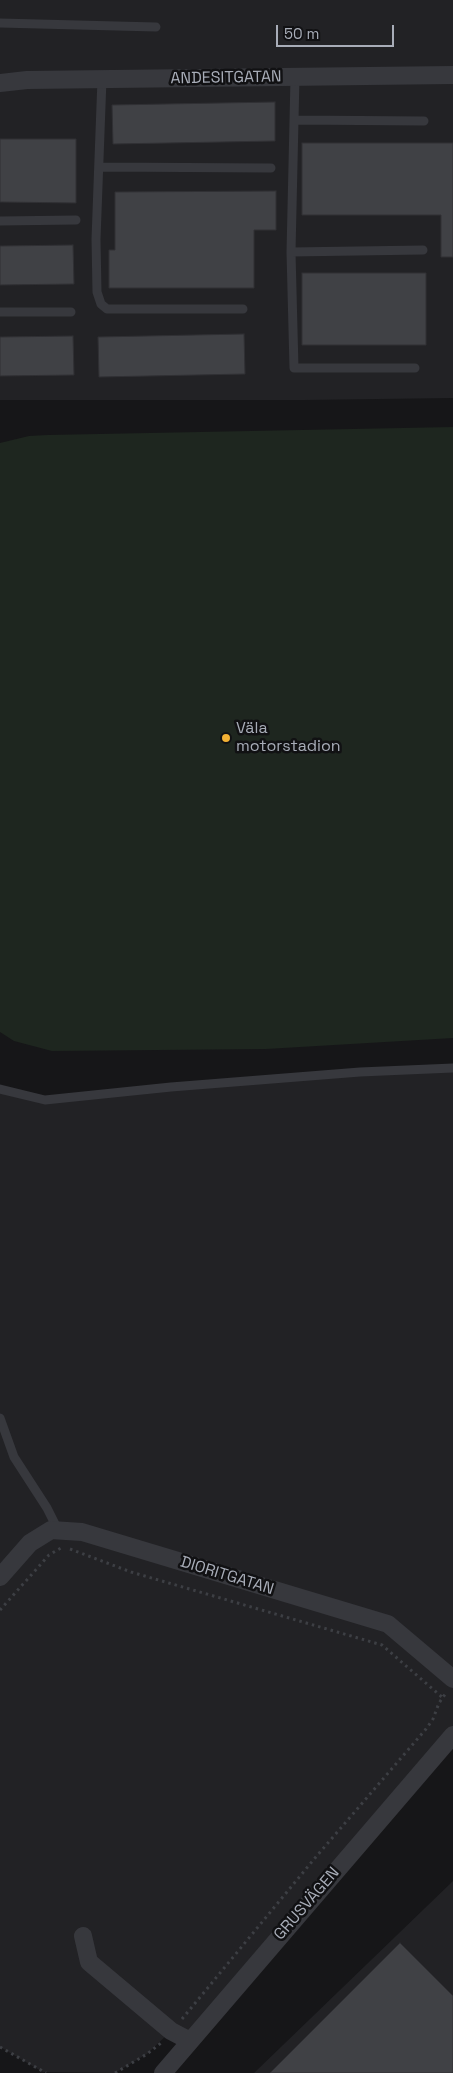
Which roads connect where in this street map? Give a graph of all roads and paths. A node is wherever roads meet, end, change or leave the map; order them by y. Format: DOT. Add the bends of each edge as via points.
graph roads {
  1 [pos="0,23"];
  2 [pos="156,27"];
  3 [pos="453,75"];
  4 [pos="295,77"];
  5 [pos="102,79"];
  6 [pos="0,83"];
  7 [pos="295,120"];
  8 [pos="424,122"];
  9 [pos="99,168"];
  10 [pos="271,168"];
  11 [pos="76,220"];
  12 [pos="0,221"];
  13 [pos="422,250"];
  14 [pos="291,252"];
  15 [pos="243,309"];
  16 [pos="0,312"];
  17 [pos="71,312"];
  18 [pos="415,368"];
  19 [pos="453,1068"];
  20 [pos="0,1089"];
  21 [pos="0,1418"];
  22 [pos="58,1530"];
  23 [pos="0,1578"];
  24 [pos="0,1610"];
  25 [pos="450,1685"];
  26 [pos="443,1698"];
  27 [pos="453,1736"];
  28 [pos="83,1936"];
  29 [pos="171,2031"];
  30 [pos="190,2041"];
  31 [pos="0,2048"];
  32 [pos="46,2073"];
  33 [pos="115,2073"];
  34 [pos="163,2073"];
  1 -- 2 [label="lane"];
  3 -- 4 [label="street, ANDESITGATAN"];
  4 -- 5 [label="street, ANDESITGATAN"];
  4 -- 7 [label="lane"];
  5 -- 6 [label="street, ANDESITGATAN"];
  5 -- 9 [label="lane"];
  7 -- 8 [label="lane"];
  7 -- 14 [label="lane"];
  9 -- 10 [label="lane"];
  9 -- 15 [label="lane" via="96,239 100,304 107,309"];
  11 -- 12 [label="lane"];
  13 -- 14 [label="lane"];
  14 -- 18 [label="lane" via="294,368"];
  16 -- 17 [label="lane"];
  19 -- 20 [label="lane" via="360,1072 45,1100"];
  21 -- 22 [label="lane" via="14,1457"];
  22 -- 23 [label="street, DIORITGATAN" via="51,1530 30,1543"];
  22 -- 25 [label="street, DIORITGATAN" via="82,1532 388,1624"];
  24 -- 26 [label="path" via="49,1555 68,1548 131,1572 382,1645"];
  25 -- 26 [label="path"];
  26 -- 29 [label="path" via="426,1729"];
  27 -- 30 [label="street, GRUSVÄGEN"];
  28 -- 29 [label="street" via="89,1962"];
  29 -- 30 [label="street"];
  29 -- 33 [label="path" via="147,2054"];
  30 -- 34 [label="street, GRUSVÄGEN"];
  31 -- 32 [label="path"];
}
